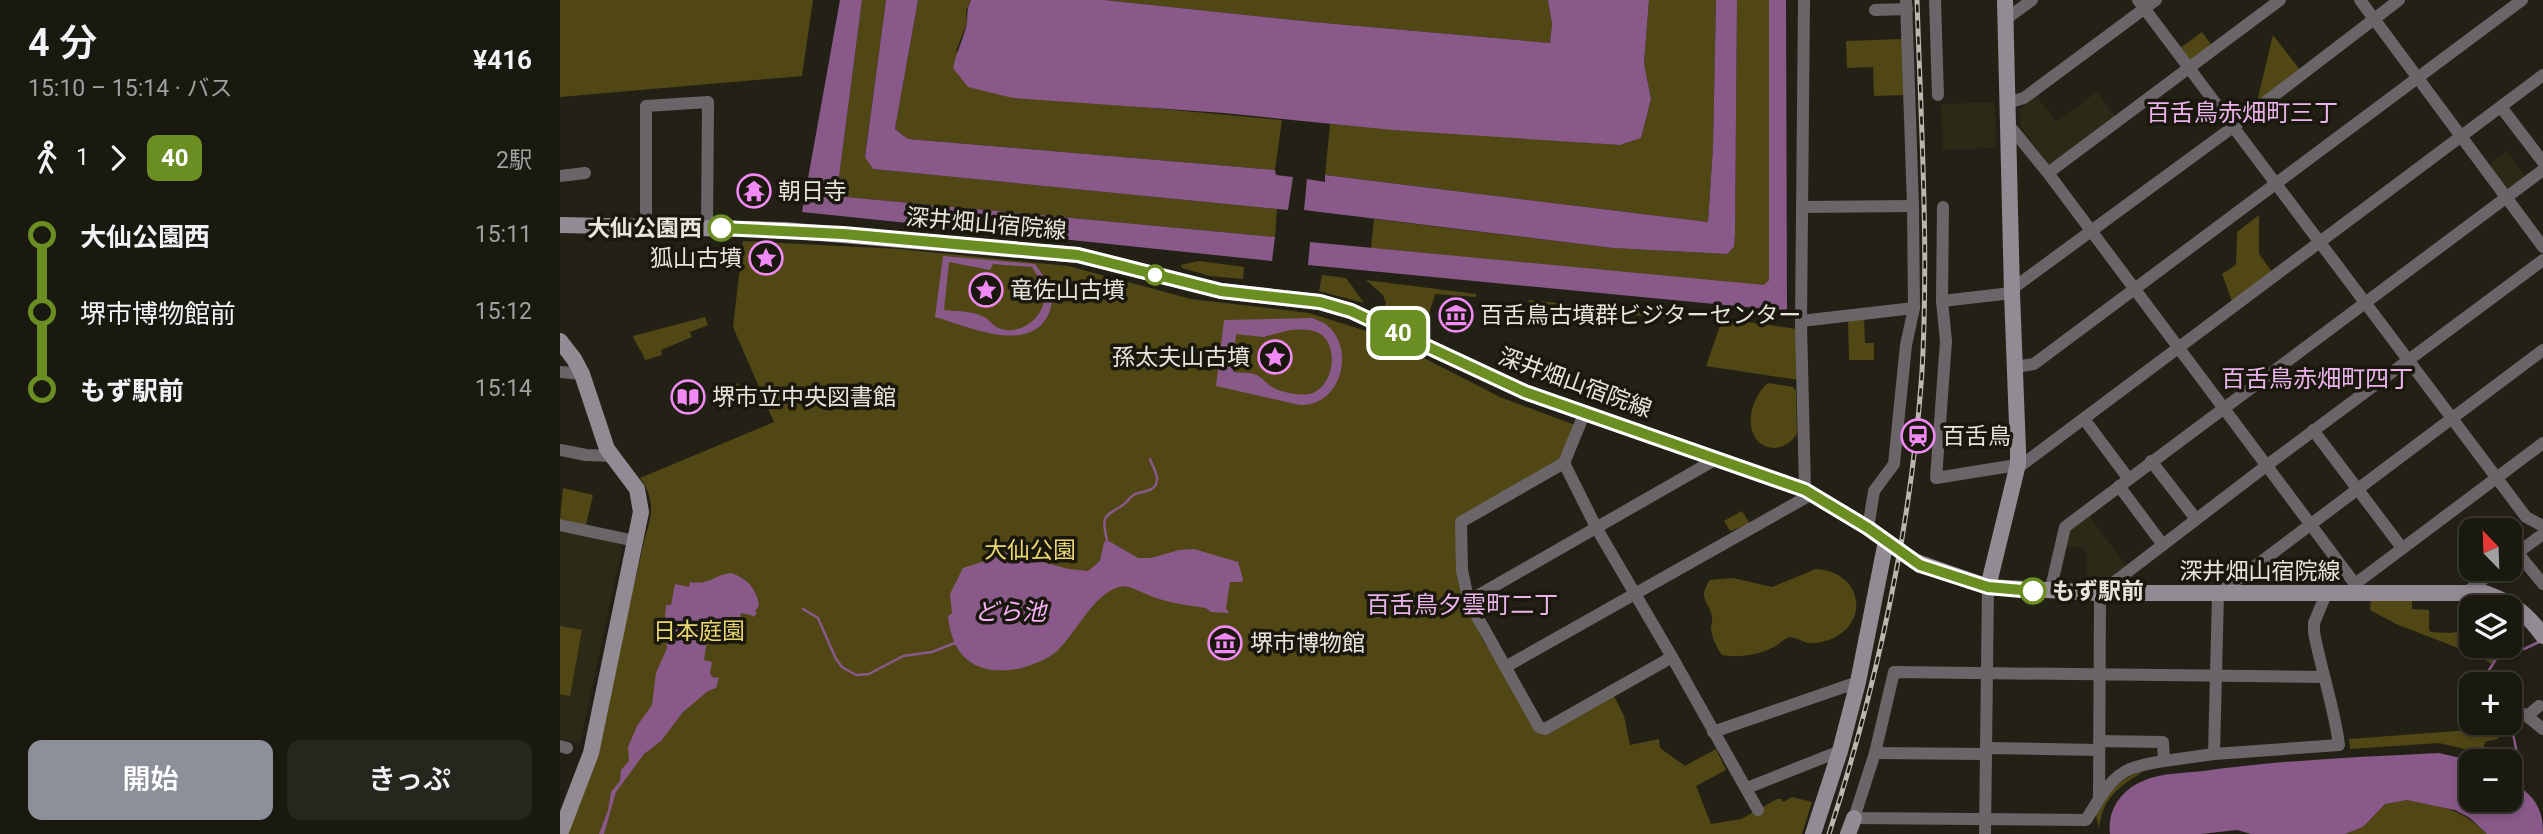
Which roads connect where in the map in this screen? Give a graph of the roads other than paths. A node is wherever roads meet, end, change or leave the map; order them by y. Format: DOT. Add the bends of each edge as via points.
graph roads {
  1 [pos="1804,0"];
  2 [pos="1935,0"];
  3 [pos="2005,0"];
  4 [pos="2032,0"];
  5 [pos="2156,0"];
  6 [pos="2280,0"];
  7 [pos="2360,0"];
  8 [pos="2399,0"];
  9 [pos="2522,0"];
  10 [pos="1907,4"];
  11 [pos="2141,4"];
  12 [pos="1875,10"];
  13 [pos="2006,19"];
  14 [pos="2374,19"];
  15 [pos="2189,69"];
  16 [pos="2418,76"];
  17 [pos="2541,82"];
  18 [pos="1938,94"];
  19 [pos="2007,103"];
  20 [pos="2501,107"];
  21 [pos="2008,124"];
  22 [pos="2233,127"];
  23 [pos="2462,138"];
  24 [pos="2543,162"];
  25 [pos="2543,170"];
  26 [pos="585,173"];
  27 [pos="2048,173"];
  28 [pos="560,177"];
  29 [pos="2276,184"];
  30 [pos="2506,198"];
  31 [pos="1913,206"];
  32 [pos="1802,207"];
  33 [pos="1943,207"];
  34 [pos="560,225"];
  35 [pos="646,226"];
  36 [pos="707,228"];
  37 [pos="2091,232"];
  38 [pos="2320,243"];
  39 [pos="2543,247"];
  40 [pos="2543,260"];
  41 [pos="2134,289"];
  42 [pos="2012,291"];
  43 [pos="1941,301"];
  44 [pos="2363,303"];
  45 [pos="1914,308"];
  46 [pos="1801,321"];
  47 [pos="560,341"];
  48 [pos="2179,349"];
  49 [pos="2543,350"];
  50 [pos="2407,361"];
  51 [pos="2015,367"];
  52 [pos="560,372"];
  53 [pos="582,374"];
  54 [pos="2223,407"];
  55 [pos="1585,412"];
  56 [pos="2084,419"];
  57 [pos="2451,419"];
  58 [pos="2313,430"];
  59 [pos="2543,443"];
  60 [pos="560,450"];
  61 [pos="613,456"];
  62 [pos="1718,458"];
  63 [pos="2151,461"];
  64 [pos="1564,463"];
  65 [pos="2018,464"];
  66 [pos="2266,466"];
  67 [pos="2496,478"];
  68 [pos="2123,482"];
  69 [pos="2358,488"];
  70 [pos="1808,492"];
  71 [pos="2196,519"];
  72 [pos="560,525"];
  73 [pos="2311,525"];
  74 [pos="2543,526"];
  75 [pos="1597,528"];
  76 [pos="1868,528"];
  77 [pos="2543,534"];
  78 [pos="635,541"];
  79 [pos="1886,541"];
  80 [pos="2163,545"];
  81 [pos="2402,548"];
  82 [pos="2522,549"];
  83 [pos="2522,564"];
  84 [pos="2480,581"];
  85 [pos="2543,584"];
  86 [pos="1988,587"];
  87 [pos="2354,589"];
  88 [pos="2050,592"];
  89 [pos="2466,592"];
  90 [pos="2099,593"];
  91 [pos="1635,594"];
  92 [pos="2218,594"];
  93 [pos="2326,594"];
  94 [pos="1470,600"];
  95 [pos="2543,636"];
  96 [pos="1672,657"];
  97 [pos="1507,666"];
  98 [pos="1987,673"];
  99 [pos="2098,674"];
  100 [pos="2216,677"];
  101 [pos="2323,677"];
  102 [pos="1858,682"];
  103 [pos="2539,706"];
  104 [pos="2522,713"];
  105 [pos="2527,716"];
  106 [pos="2543,729"];
  107 [pos="1713,732"];
  108 [pos="2099,746"];
  109 [pos="1840,751"];
  110 [pos="1986,751"];
  111 [pos="1875,752"];
  112 [pos="2214,754"];
  113 [pos="2164,761"];
  114 [pos="1747,788"];
  115 [pos="2099,799"];
  116 [pos="1758,810"];
  117 [pos="1854,818"];
  118 [pos="1986,820"];
  119 [pos="560,834"];
  120 [pos="1813,834"];
  121 [pos="1848,834"];
  122 [pos="1985,834"];
  1 -- 32 [label="street"];
  2 -- 18 [label="street"];
  3 -- 13 [label="main road"];
  4 -- 13 [label="street"];
  5 -- 11 [label="street"];
  6 -- 15 [label="street"];
  7 -- 14 [label="street"];
  8 -- 14 [label="street"];
  9 -- 16 [label="street"];
  10 -- 12 [label="street"];
  10 -- 31 [label="street"];
  11 -- 15 [label="street"];
  11 -- 19 [label="street" via="2024,97"];
  13 -- 19 [label="main road"];
  14 -- 16 [label="street"];
  14 -- 22 [label="street"];
  15 -- 22 [label="street"];
  15 -- 27 [label="street"];
  16 -- 23 [label="street"];
  16 -- 29 [label="street"];
  17 -- 20 [label="street"];
  19 -- 21 [label="main road"];
  20 -- 23 [label="street"];
  20 -- 24 [label="street"];
  21 -- 27 [label="street"];
  21 -- 42 [label="main road"];
  22 -- 29 [label="street"];
  22 -- 37 [label="street"];
  23 -- 30 [label="street"];
  23 -- 38 [label="street"];
  25 -- 30 [label="street"];
  26 -- 28 [label="street"];
  27 -- 37 [label="street"];
  29 -- 38 [label="street"];
  29 -- 41 [label="street"];
  30 -- 39 [label="street"];
  30 -- 44 [label="street"];
  31 -- 32 [label="street"];
  31 -- 45 [label="street"];
  32 -- 46 [label="street"];
  33 -- 43 [label="street"];
  34 -- 35 [label="main road, 深井畑山宿院線"];
  35 -- 36 [label="main road, 深井畑山宿院線"];
  35 -- 36 [label="street" via="646,106 708,102"];
  36 -- 55 [label="main road, 深井畑山宿院線" via="819,232 1078,255 1221,291 1320,302 1351,311 1525,392"];
  37 -- 41 [label="street"];
  37 -- 42 [label="street"];
  38 -- 44 [label="street"];
  38 -- 48 [label="street"];
  40 -- 50 [label="street"];
  41 -- 48 [label="street"];
  41 -- 51 [label="street" via="2034,364"];
  42 -- 43 [label="street"];
  42 -- 51 [label="main road"];
  43 -- 65 [label="street" via="1946,341 1936,478"];
  44 -- 50 [label="street"];
  44 -- 54 [label="street"];
  45 -- 46 [label="street"];
  45 -- 76 [label="street" via="1894,464 1874,491"];
  46 -- 70 [label="street"];
  47 -- 53 [label="main road"];
  48 -- 54 [label="street"];
  48 -- 56 [label="street"];
  49 -- 57 [label="street"];
  50 -- 57 [label="street"];
  50 -- 58 [label="street"];
  51 -- 65 [label="main road"];
  52 -- 53 [label="street"];
  53 -- 61 [label="main road" via="603,440"];
  54 -- 63 [label="street"];
  54 -- 66 [label="street"];
  55 -- 62 [label="main road, 深井畑山宿院線"];
  55 -- 64 [label="street"];
  56 -- 65 [label="street"];
  56 -- 68 [label="street"];
  57 -- 67 [label="street"];
  57 -- 69 [label="street"];
  58 -- 66 [label="street"];
  58 -- 69 [label="street"];
  59 -- 67 [label="street"];
  60 -- 61 [label="street"];
  61 -- 78 [label="main road" via="632,480 640,500"];
  62 -- 70 [label="main road, 深井畑山宿院線"];
  62 -- 75 [label="street"];
  63 -- 68 [label="street"];
  63 -- 71 [label="street"];
  64 -- 75 [label="street"];
  64 -- 94 [label="street" via="1461,522 1462,570"];
  65 -- 86 [label="main road"];
  66 -- 71 [label="street"];
  66 -- 73 [label="street"];
  67 -- 74 [label="street" via="2526,517"];
  67 -- 81 [label="street"];
  68 -- 80 [label="street"];
  68 -- 88 [label="street" via="2066,527"];
  69 -- 73 [label="street"];
  69 -- 81 [label="street"];
  70 -- 76 [label="main road, 深井畑山宿院線"];
  70 -- 91 [label="street"];
  71 -- 80 [label="street"];
  72 -- 78 [label="street"];
  73 -- 87 [label="street"];
  73 -- 92 [label="street"];
  75 -- 91 [label="street"];
  75 -- 94 [label="street"];
  76 -- 79 [label="main road, 深井畑山宿院線"];
  77 -- 82 [label="street"];
  78 -- 119 [label="main road" via="592,752"];
  79 -- 86 [label="main road, 深井畑山宿院線" via="1920,565"];
  79 -- 102 [label="main road"];
  80 -- 90 [label="street"];
  81 -- 87 [label="street"];
  83 -- 85 [label="street"];
  84 -- 89 [label="street"];
  86 -- 88 [label="main road, 深井畑山宿院線"];
  86 -- 98 [label="street"];
  87 -- 89 [label="main road, 深井畑山宿院線"];
  87 -- 93 [label="main road, 深井畑山宿院線"];
  88 -- 90 [label="main road, 深井畑山宿院線"];
  89 -- 95 [label="main road, 深井畑山宿院線" via="2485,593 2521,609"];
  90 -- 92 [label="main road, 深井畑山宿院線"];
  90 -- 99 [label="street"];
  91 -- 96 [label="street"];
  91 -- 97 [label="street"];
  92 -- 93 [label="main road, 深井畑山宿院線"];
  92 -- 100 [label="street"];
  93 -- 101 [label="street" via="2314,623"];
  94 -- 97 [label="street"];
  96 -- 97 [label="street" via="1545,729 1539,727"];
  96 -- 107 [label="street"];
  98 -- 99 [label="street"];
  98 -- 110 [label="street"];
  98 -- 111 [label="street" via="1894,672"];
  99 -- 100 [label="street"];
  99 -- 108 [label="street"];
  100 -- 101 [label="street"];
  100 -- 112 [label="street"];
  101 -- 112 [label="street" via="2339,745"];
  102 -- 107 [label="street"];
  102 -- 109 [label="main road"];
  103 -- 105 [label="street"];
  104 -- 105 [label="street"];
  105 -- 106 [label="street"];
  107 -- 114 [label="street"];
  108 -- 110 [label="street"];
  108 -- 113 [label="street" via="2163,742"];
  108 -- 115 [label="street"];
  109 -- 114 [label="street"];
  109 -- 120 [label="main road"];
  110 -- 111 [label="street"];
  110 -- 118 [label="street"];
  111 -- 117 [label="street"];
  112 -- 113 [label="street"];
  113 -- 115 [label="street" via="2121,772"];
  114 -- 116 [label="street"];
  115 -- 118 [label="street" via="2086,820"];
  117 -- 118 [label="street"];
  117 -- 121 [label="main road"];
  118 -- 122 [label="street"];
}
